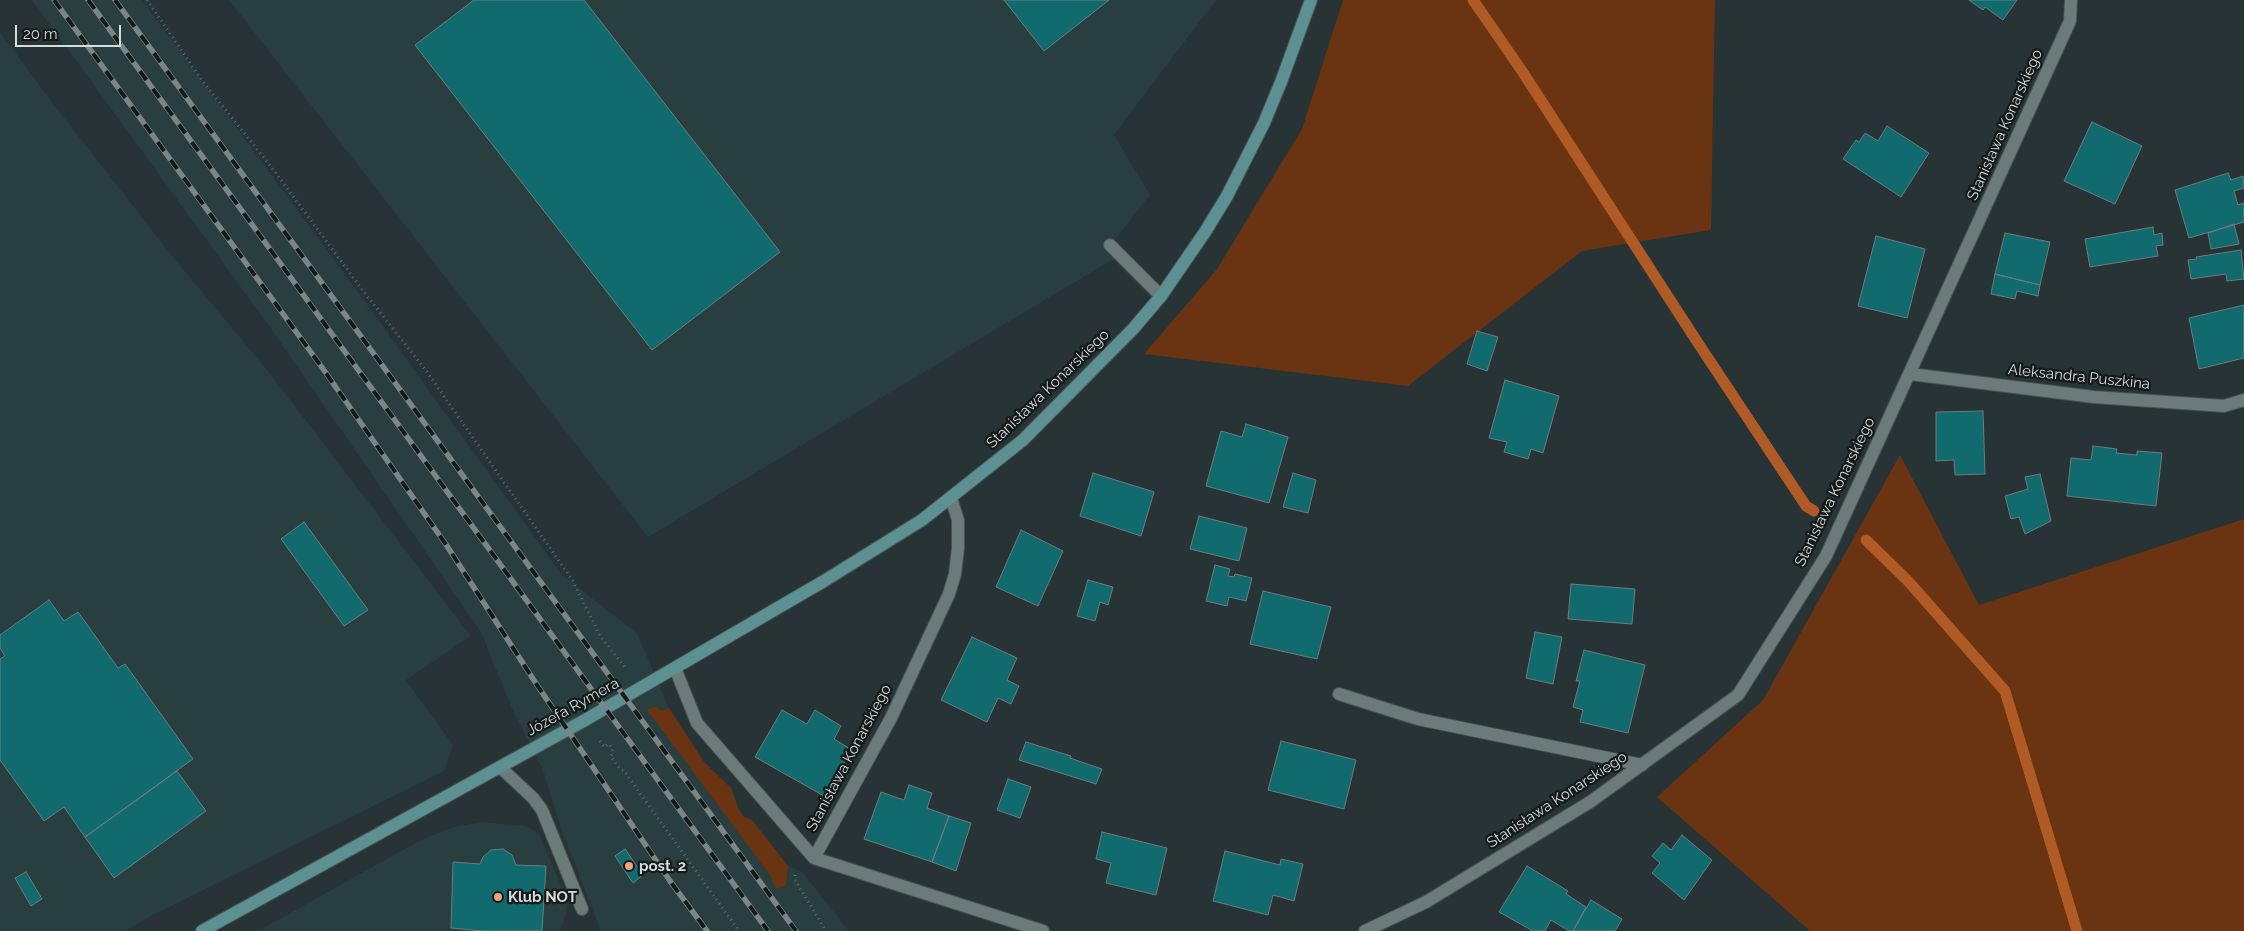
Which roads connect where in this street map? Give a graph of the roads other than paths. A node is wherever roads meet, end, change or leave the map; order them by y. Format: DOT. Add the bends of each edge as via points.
graph roads {
  1 [pos="1311,0"];
  2 [pos="2071,0"];
  3 [pos="1110,246"];
  4 [pos="1161,296"];
  5 [pos="1910,374"];
  6 [pos="2244,400"];
  7 [pos="951,498"];
  8 [pos="675,668"];
  9 [pos="1339,694"];
  10 [pos="1642,764"];
  11 [pos="500,766"];
  12 [pos="810,853"];
  13 [pos="582,909"];
  14 [pos="202,931"];
  15 [pos="1043,931"];
  16 [pos="1365,931"];
  1 -- 4 [label="street, Stanisława Konarskiego" via="1281,82 1249,152 1205,232"];
  2 -- 5 [label="street, Stanisława Konarskiego" via="2070,21"];
  3 -- 4 [label="street"];
  4 -- 7 [label="street, Stanisława Konarskiego" via="1106,358 1023,440"];
  5 -- 6 [label="street, Aleksandra Puszkina" via="2094,397 2224,406"];
  5 -- 10 [label="street, Stanisława Konarskiego" via="1826,556 1738,696"];
  7 -- 8 [label="street, Józefa Rymera" via="873,551"];
  7 -- 12 [label="street, Stanisława Konarskiego" via="958,520 958,548 949,594 891,718"];
  8 -- 11 [label="street, Józefa Rymera"];
  8 -- 12 [label="street, Stanisława Konarskiego" via="697,723"];
  9 -- 10 [label="street" via="1418,720"];
  10 -- 16 [label="street, Stanisława Konarskiego" via="1590,802 1426,902"];
  11 -- 13 [label="street" via="542,810"];
  11 -- 14 [label="street, Józefa Rymera"];
  12 -- 15 [label="street"];
}
